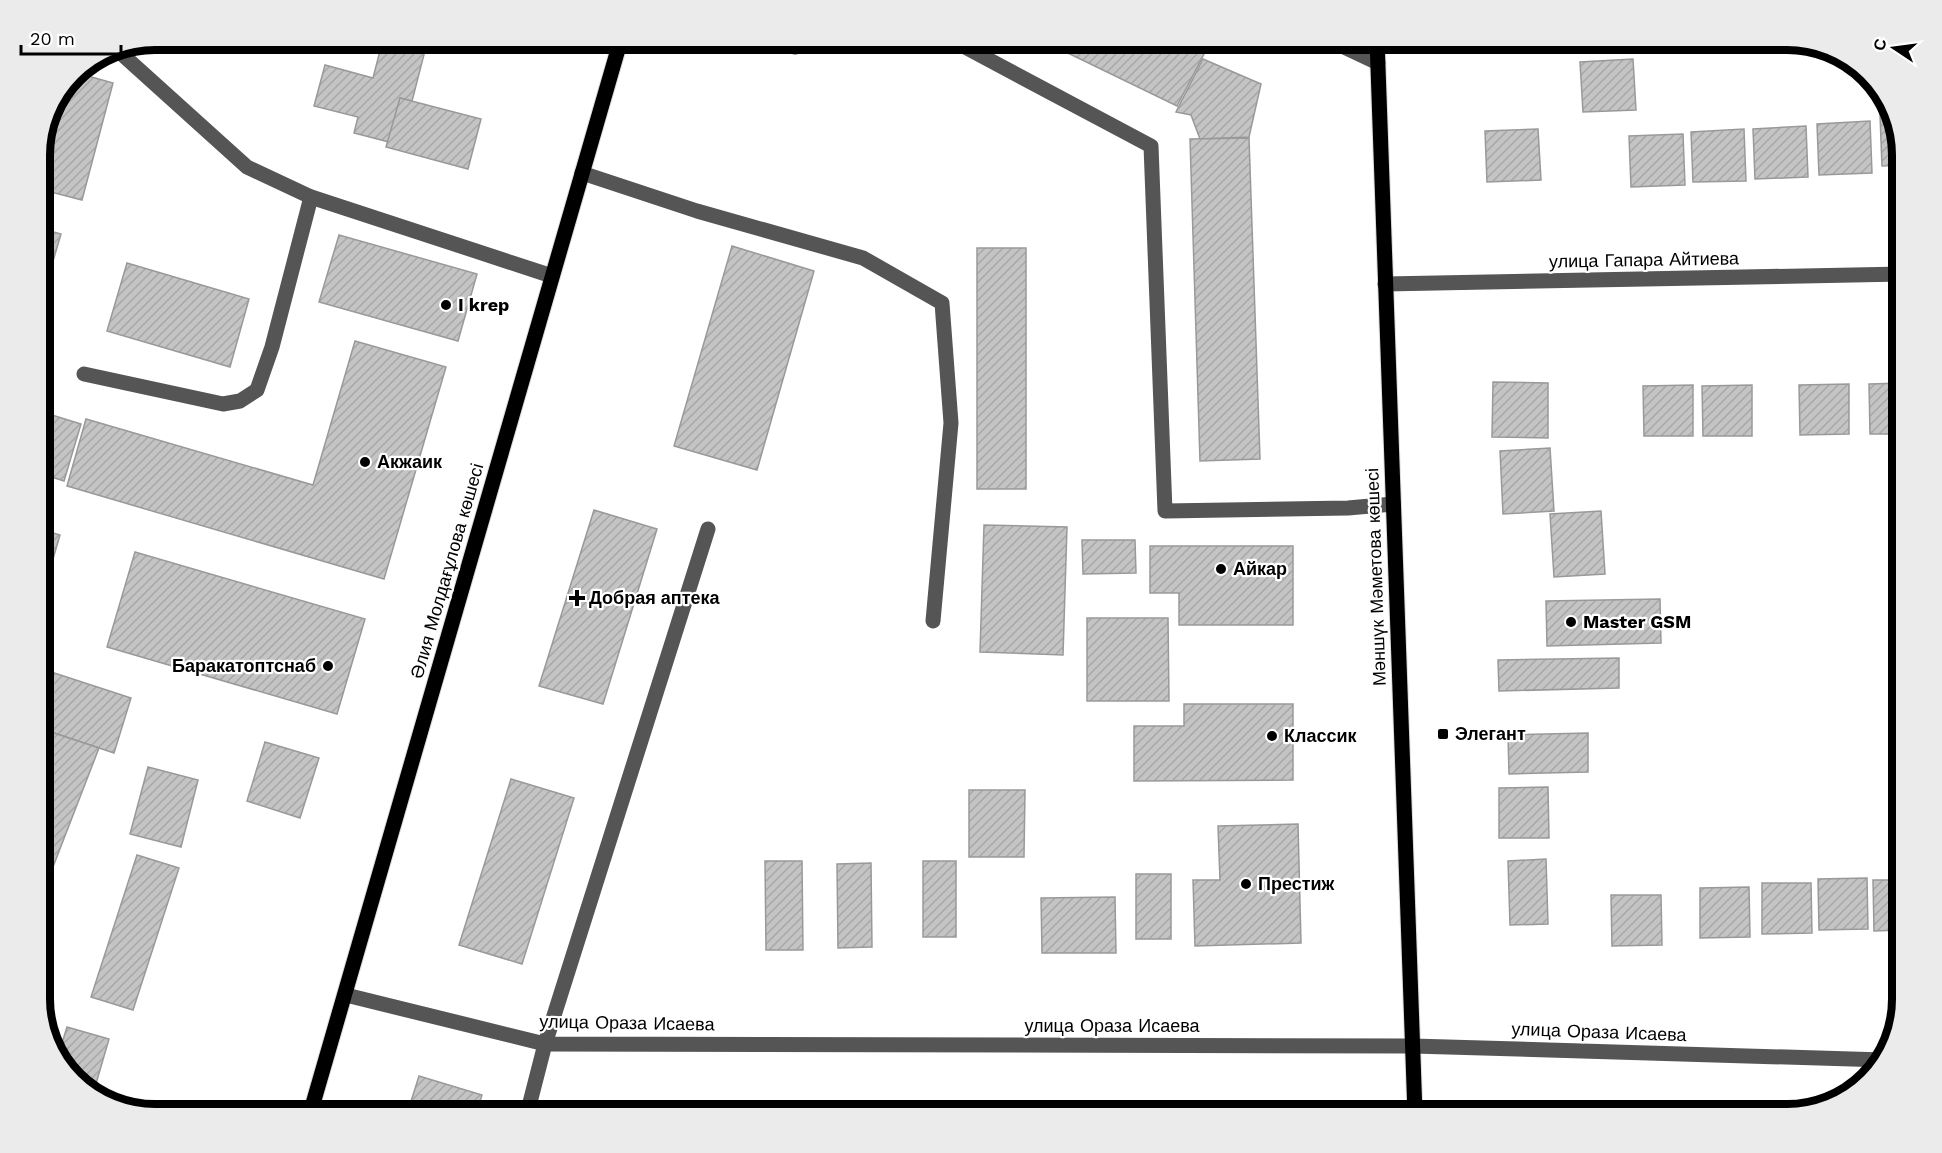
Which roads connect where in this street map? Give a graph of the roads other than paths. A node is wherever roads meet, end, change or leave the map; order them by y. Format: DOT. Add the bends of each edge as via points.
graph roads {
  1 [pos="618,50"];
  2 [pos="971,50"];
  3 [pos="1350,50"];
  4 [pos="1377,50"];
  5 [pos="122,55"];
  6 [pos="1378,63"];
  7 [pos="582,173"];
  8 [pos="311,197"];
  9 [pos="1892,274"];
  10 [pos="552,276"];
  11 [pos="1385,284"];
  12 [pos="84,374"];
  13 [pos="1394,504"];
  14 [pos="708,529"];
  15 [pos="933,621"];
  16 [pos="346,995"];
  17 [pos="545,1044"];
  18 [pos="1413,1046"];
  19 [pos="1872,1060"];
  20 [pos="313,1104"];
  21 [pos="529,1104"];
  22 [pos="1415,1104"];
  1 -- 7 [label="main road, Әлия Молдағұлова көшесі"];
  2 -- 13 [label="street" via="1151,146 1165,511"];
  3 -- 6 [label="street"];
  4 -- 6 [label="main road, Мәншүк Мәметова көшесі"];
  5 -- 8 [label="street" via="247,167"];
  6 -- 11 [label="main road, Мәншүк Мәметова көшесі"];
  7 -- 10 [label="main road, Әлия Молдағұлова көшесі"];
  7 -- 15 [label="street" via="697,211 863,258 942,303 951,423"];
  8 -- 10 [label="street"];
  8 -- 12 [label="street" via="257,390 240,401 223,404"];
  9 -- 11 [label="street, улица Гапара Айтиева"];
  10 -- 16 [label="main road, Әлия Молдағұлова көшесі"];
  11 -- 13 [label="main road, Мәншүк Мәметова көшесі"];
  13 -- 18 [label="main road, Мәншүк Мәметова көшесі"];
  14 -- 17 [label="street"];
  16 -- 17 [label="street, улица Ораза Исаева"];
  16 -- 20 [label="main road, Әлия Молдағұлова көшесі"];
  17 -- 18 [label="street, улица Ораза Исаева"];
  17 -- 21 [label="street"];
  18 -- 19 [label="street, улица Ораза Исаева"];
  18 -- 22 [label="main road, Мәншүк Мәметова көшесі"];
}
